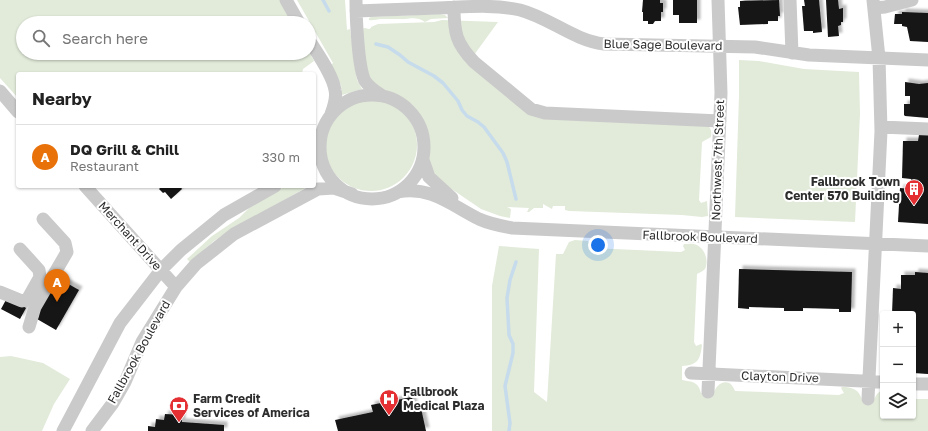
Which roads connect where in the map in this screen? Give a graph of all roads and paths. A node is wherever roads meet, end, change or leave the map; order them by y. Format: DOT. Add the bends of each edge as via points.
graph roads {
  1 [pos="286,0"];
  2 [pos="718,0"];
  3 [pos="790,0"];
  4 [pos="912,0"];
  5 [pos="437,4"];
  6 [pos="874,4"];
  7 [pos="520,5"];
  8 [pos="356,6"];
  9 [pos="454,7"];
  10 [pos="295,16"];
  11 [pos="720,46"];
  12 [pos="316,52"];
  13 [pos="792,53"];
  14 [pos="879,58"];
  15 [pos="928,60"];
  16 [pos="0,92"];
  17 [pos="381,95"];
  18 [pos="16,110"];
  19 [pos="331,114"];
  20 [pos="720,121"];
  21 [pos="881,127"];
  22 [pos="928,129"];
  23 [pos="320,142"];
  24 [pos="316,153"];
  25 [pos="423,160"];
  26 [pos="87,188"];
  27 [pos="271,188"];
  28 [pos="398,192"];
  29 [pos="352,194"];
  30 [pos="475,217"];
  31 [pos="43,219"];
  32 [pos="716,237"];
  33 [pos="876,244"];
  34 [pos="928,246"];
  35 [pos="20,249"];
  36 [pos="161,270"];
  37 [pos="176,287"];
  38 [pos="0,292"];
  39 [pos="29,327"];
  40 [pos="691,373"];
  41 [pos="709,374"];
  42 [pos="869,382"];
  43 [pos="880,382"];
  44 [pos="916,384"];
  45 [pos="928,384"];
  46 [pos="708,392"];
  47 [pos="868,399"];
  48 [pos="63,431"];
  49 [pos="92,431"];
  1 -- 10 [label="street"];
  2 -- 11 [label="street, Northwest 7th Street"];
  3 -- 13 [label="street"];
  4 -- 6 [label="street" via="885,7"];
  5 -- 8 [label="street, Blue Sage Boulevard"];
  5 -- 9 [label="street, Blue Sage Boulevard"];
  6 -- 14 [label="street"];
  7 -- 9 [label="street, Blue Sage Boulevard"];
  7 -- 11 [label="street, Blue Sage Boulevard" via="540,18 595,43"];
  8 -- 17 [label="street" via="363,76 368,85"];
  9 -- 20 [label="street" via="456,37 466,54 537,112"];
  11 -- 13 [label="street, Blue Sage Boulevard" via="755,47"];
  11 -- 20 [label="street, Northwest 7th Street"];
  12 -- 19 [label="street" via="336,90"];
  13 -- 14 [label="street, Blue Sage Boulevard"];
  14 -- 15 [label="street, Blue Sage Boulevard"];
  14 -- 21 [label="street"];
  16 -- 18 [label="street"];
  17 -- 19 [label="street" via="354,98"];
  17 -- 25 [label="street" via="399,102 414,115 422,132"];
  19 -- 23 [label="street"];
  20 -- 32 [label="street, Northwest 7th Street"];
  21 -- 22 [label="street"];
  21 -- 33 [label="street"];
  23 -- 24 [label="street"];
  23 -- 29 [label="street" via="325,169 336,184"];
  25 -- 28 [label="street" via="414,178"];
  25 -- 30 [label="street, Fallbrook Boulevard" via="426,171 434,183"];
  26 -- 36 [label="street, Merchant Drive"];
  27 -- 36 [label="street, Fallbrook Boulevard" via="224,215"];
  28 -- 29 [label="street" via="375,198"];
  28 -- 30 [label="street, Fallbrook Boulevard" via="427,192"];
  29 -- 37 [label="street, Fallbrook Boulevard" via="325,187 301,197 234,234 196,264"];
  30 -- 32 [label="street, Fallbrook Boulevard" via="503,227 522,229"];
  31 -- 39 [label="street" via="66,243 67,252 35,307"];
  32 -- 33 [label="street, Fallbrook Boulevard"];
  32 -- 41 [label="street, Northwest 7th Street"];
  33 -- 34 [label="street, Fallbrook Boulevard"];
  33 -- 42 [label="street"];
  35 -- 38 [label="street" via="39,270 40,277 28,300 22,301"];
  36 -- 37 [label="street, Merchant Drive"];
  36 -- 48 [label="street, Fallbrook Boulevard" via="120,323"];
  37 -- 49 [label="street, Fallbrook Boulevard" via="142,342 125,382"];
  40 -- 41 [label="street, Clayton Drive"];
  41 -- 42 [label="street, Clayton Drive"];
  41 -- 46 [label="street, Northwest 7th Street"];
  42 -- 43 [label="street, Clayton Drive"];
  42 -- 47 [label="street"];
  44 -- 45 [label="street"];
}
